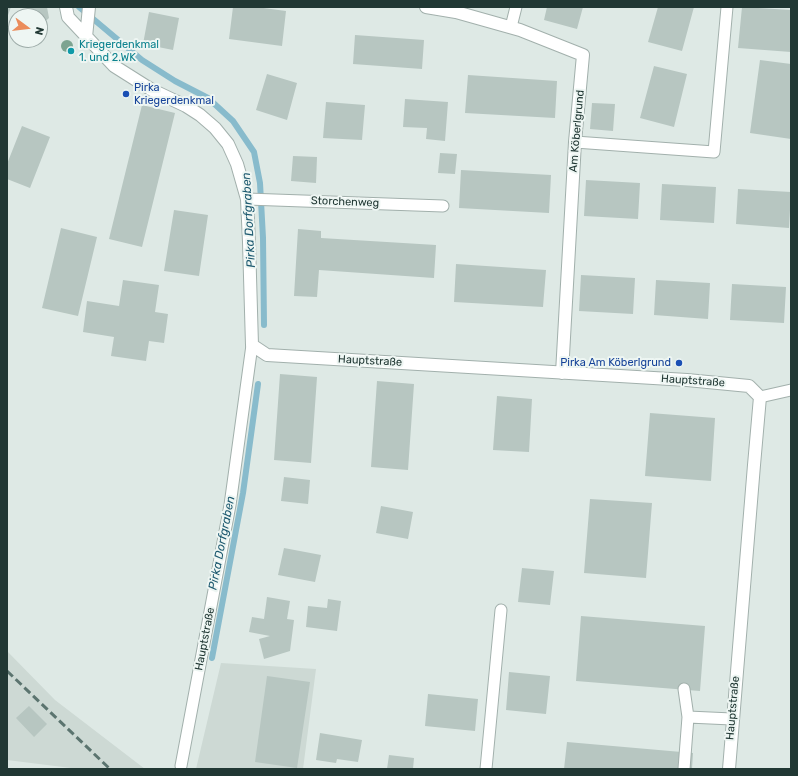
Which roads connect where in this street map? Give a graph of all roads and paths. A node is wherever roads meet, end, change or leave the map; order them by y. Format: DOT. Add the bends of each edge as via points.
graph roads {
  1 [pos="66,7"];
  2 [pos="89,7"];
  3 [pos="426,7"];
  4 [pos="516,7"];
  5 [pos="727,7"];
  6 [pos="511,27"];
  7 [pos="86,37"];
  8 [pos="575,142"];
  9 [pos="246,199"];
  10 [pos="443,206"];
  11 [pos="252,345"];
  12 [pos="562,373"];
  13 [pos="791,390"];
  14 [pos="760,397"];
  15 [pos="501,610"];
  16 [pos="684,689"];
  17 [pos="688,717"];
  18 [pos="732,719"];
  19 [pos="181,766"];
  20 [pos="486,769"];
  21 [pos="684,769"];
  22 [pos="729,769"];
  1 -- 7 [label="street, Hauptstraße" via="68,17"];
  2 -- 7 [label="street"];
  3 -- 6 [label="street, Am Köberlgrund" via="456,12"];
  4 -- 6 [label="lane"];
  5 -- 8 [label="lane" via="714,152"];
  6 -- 8 [label="street, Am Köberlgrund" via="583,56"];
  7 -- 9 [label="street, Hauptstraße" via="114,66 152,90 200,114 215,128 228,144 237,164"];
  8 -- 12 [label="street, Am Köberlgrund"];
  9 -- 10 [label="lane, Storchenweg"];
  9 -- 11 [label="street, Hauptstraße"];
  11 -- 12 [label="street, Hauptstraße" via="267,355"];
  11 -- 19 [label="lane, Hauptstraße" via="230,505"];
  12 -- 14 [label="street, Hauptstraße" via="749,386"];
  13 -- 14 [label="lane"];
  14 -- 18 [label="street, Hauptstraße"];
  15 -- 20 [label="lane"];
  16 -- 17 [label="lane"];
  17 -- 18 [label="lane"];
  17 -- 21 [label="lane"];
  18 -- 22 [label="street, Hauptstraße"];
}
